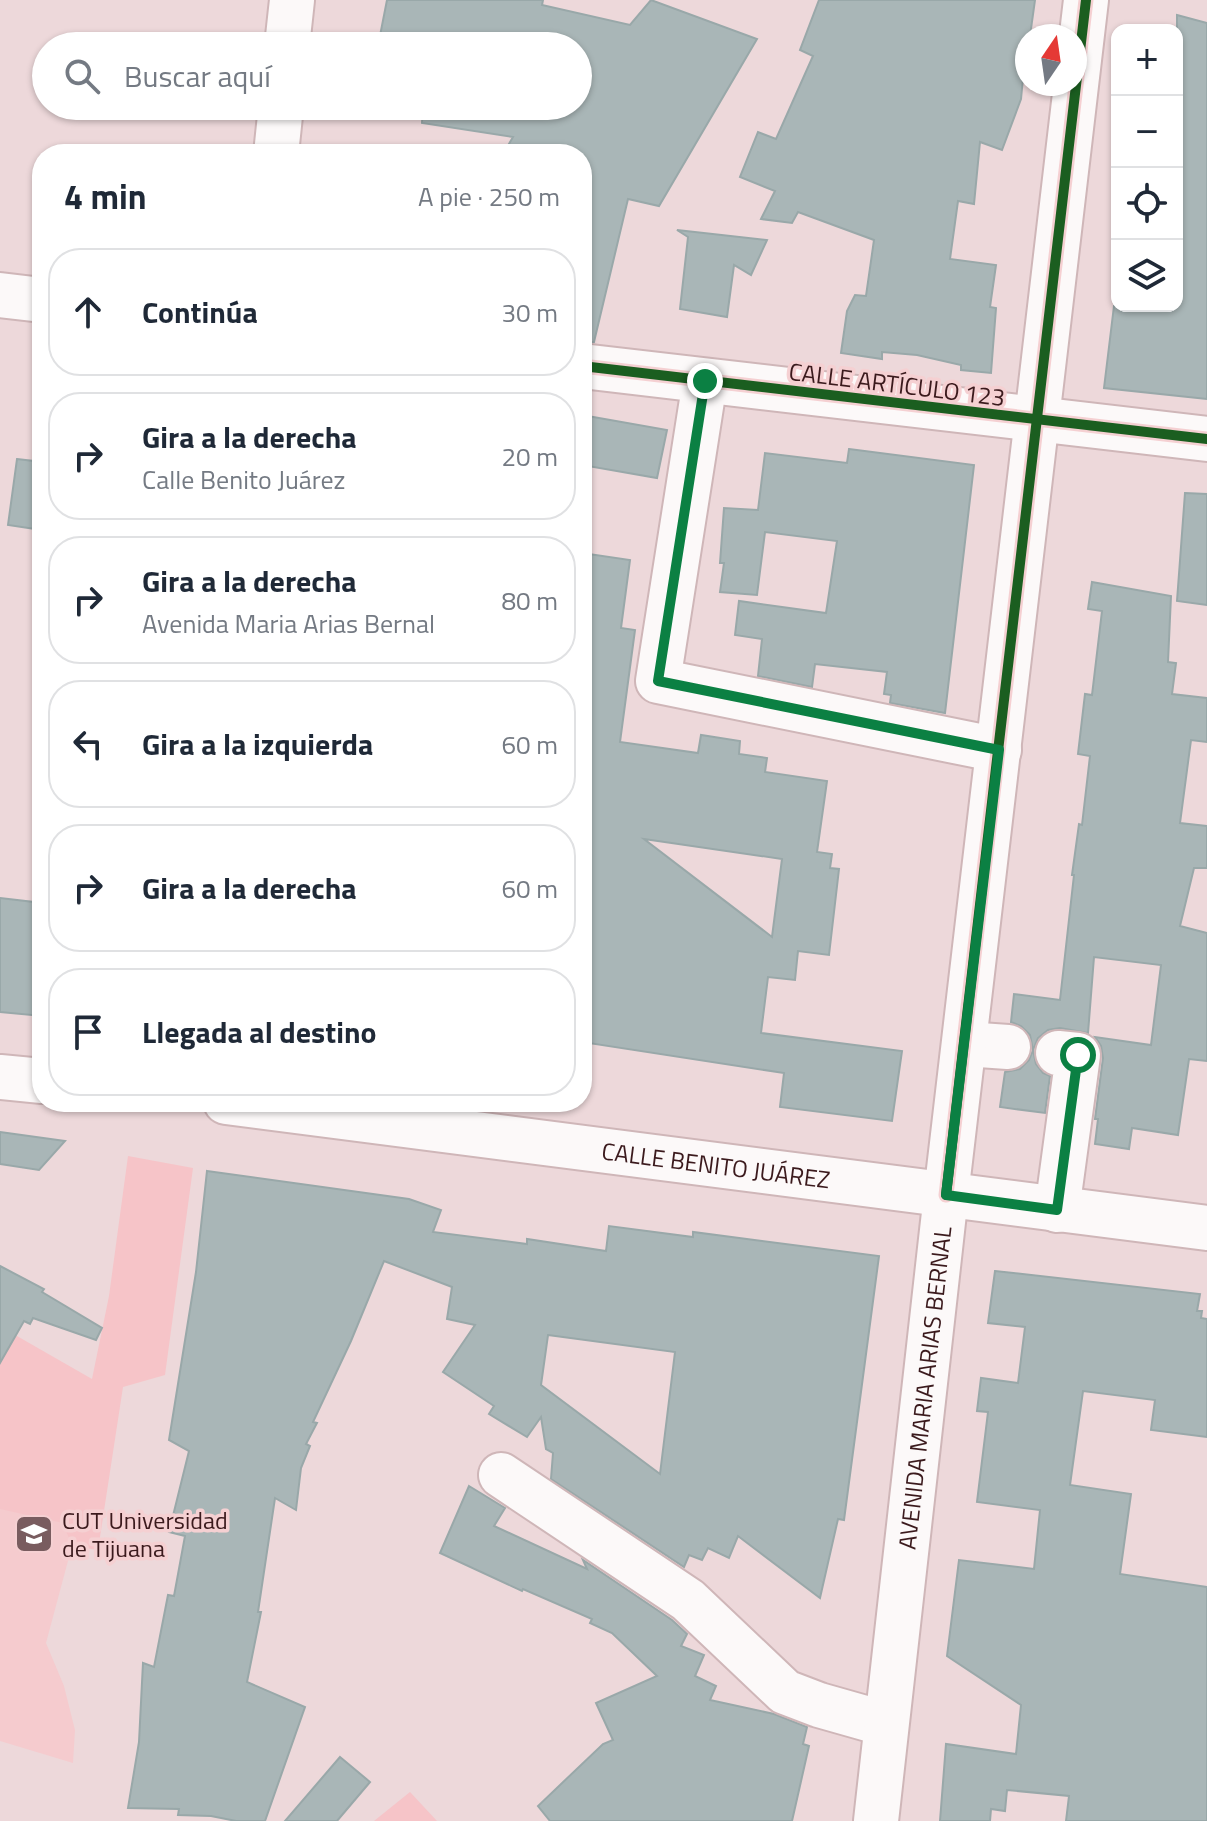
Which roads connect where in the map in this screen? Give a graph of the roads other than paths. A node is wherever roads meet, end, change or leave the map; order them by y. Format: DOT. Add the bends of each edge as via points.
graph roads {
  1 [pos="292,0"];
  2 [pos="1086,0"];
  3 [pos="289,32"];
  4 [pos="280,120"];
  5 [pos="277,144"];
  6 [pos="0,295"];
  7 [pos="32,299"];
  8 [pos="592,367"];
  9 [pos="705,381"];
  10 [pos="1038,421"];
  11 [pos="1207,439"];
  12 [pos="999,750"];
  13 [pos="1058,1053"];
  14 [pos="0,1077"];
  15 [pos="32,1080"];
  16 [pos="303,1112"];
  17 [pos="946,1195"];
  18 [pos="1057,1210"];
  19 [pos="1207,1228"];
  20 [pos="501,1475"];
  21 [pos="886,1724"];
  22 [pos="876,1821"];
  1 -- 3 [label="street"];
  2 -- 10 [label="street, AVENIDA MARIA ARIAS BERNAL"];
  4 -- 5 [label="street"];
  6 -- 7 [label="street"];
  8 -- 9 [label="street, CALLE ARTÍCULO 123"];
  9 -- 10 [label="street, CALLE ARTÍCULO 123"];
  9 -- 12 [label="street" via="658,681"];
  10 -- 11 [label="street, CALLE ARTÍCULO 123"];
  10 -- 12 [label="street, AVENIDA MARIA ARIAS BERNAL"];
  12 -- 17 [label="street, AVENIDA MARIA ARIAS BERNAL" via="986,1046"];
  13 -- 18 [label="street" via="1078,1055"];
  14 -- 15 [label="street"];
  16 -- 17 [label="street, CALLE BENITO JUÁREZ"];
  17 -- 18 [label="street, CALLE BENITO JUÁREZ"];
  17 -- 21 [label="street, AVENIDA MARIA ARIAS BERNAL"];
  18 -- 19 [label="street, CALLE BENITO JUÁREZ"];
  20 -- 21 [label="street" via="688,1600 785,1692"];
  21 -- 22 [label="street, AVENIDA MARIA ARIAS BERNAL"];
}
